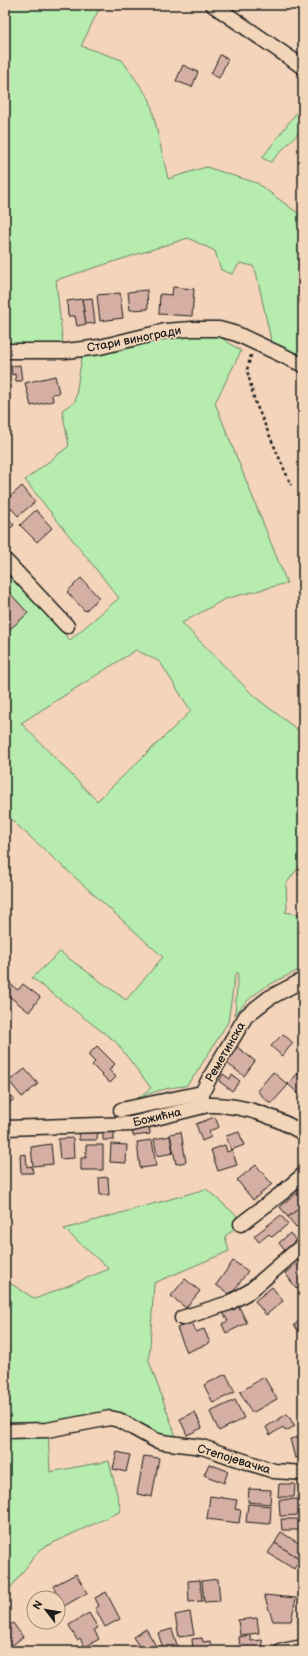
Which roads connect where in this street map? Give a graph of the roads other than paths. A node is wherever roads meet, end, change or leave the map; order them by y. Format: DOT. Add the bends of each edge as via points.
graph roads {
  1 [pos="213,5"];
  2 [pos="303,67"];
  3 [pos="5,351"];
  4 [pos="303,365"];
  5 [pos="5,560"];
  6 [pos="66,626"];
  7 [pos="303,980"];
  8 [pos="202,1099"];
  9 [pos="121,1110"];
  10 [pos="5,1128"];
  11 [pos="303,1133"];
  12 [pos="303,1174"];
  13 [pos="241,1224"];
  14 [pos="303,1245"];
  15 [pos="182,1318"];
  16 [pos="5,1431"];
  17 [pos="303,1473"];
  18 [pos="303,1647"];
  19 [pos="282,1651"];
  1 -- 2 [label="street"];
  3 -- 4 [label="street, Стари виногради" via="83,349 155,333 219,329 232,332"];
  5 -- 6 [label="street"];
  7 -- 8 [label="street, Реметинска" via="269,998 246,1016 225,1050"];
  8 -- 9 [label="street"];
  8 -- 10 [label="street, Божићна" via="132,1124"];
  8 -- 11 [label="street, Божићна" via="275,1118"];
  12 -- 13 [label="street"];
  14 -- 15 [label="street" via="250,1291 229,1303"];
  16 -- 17 [label="street, Степојевачка" via="48,1430 110,1418 162,1442 202,1447 274,1471"];
  18 -- 19 [label="street"];
}
